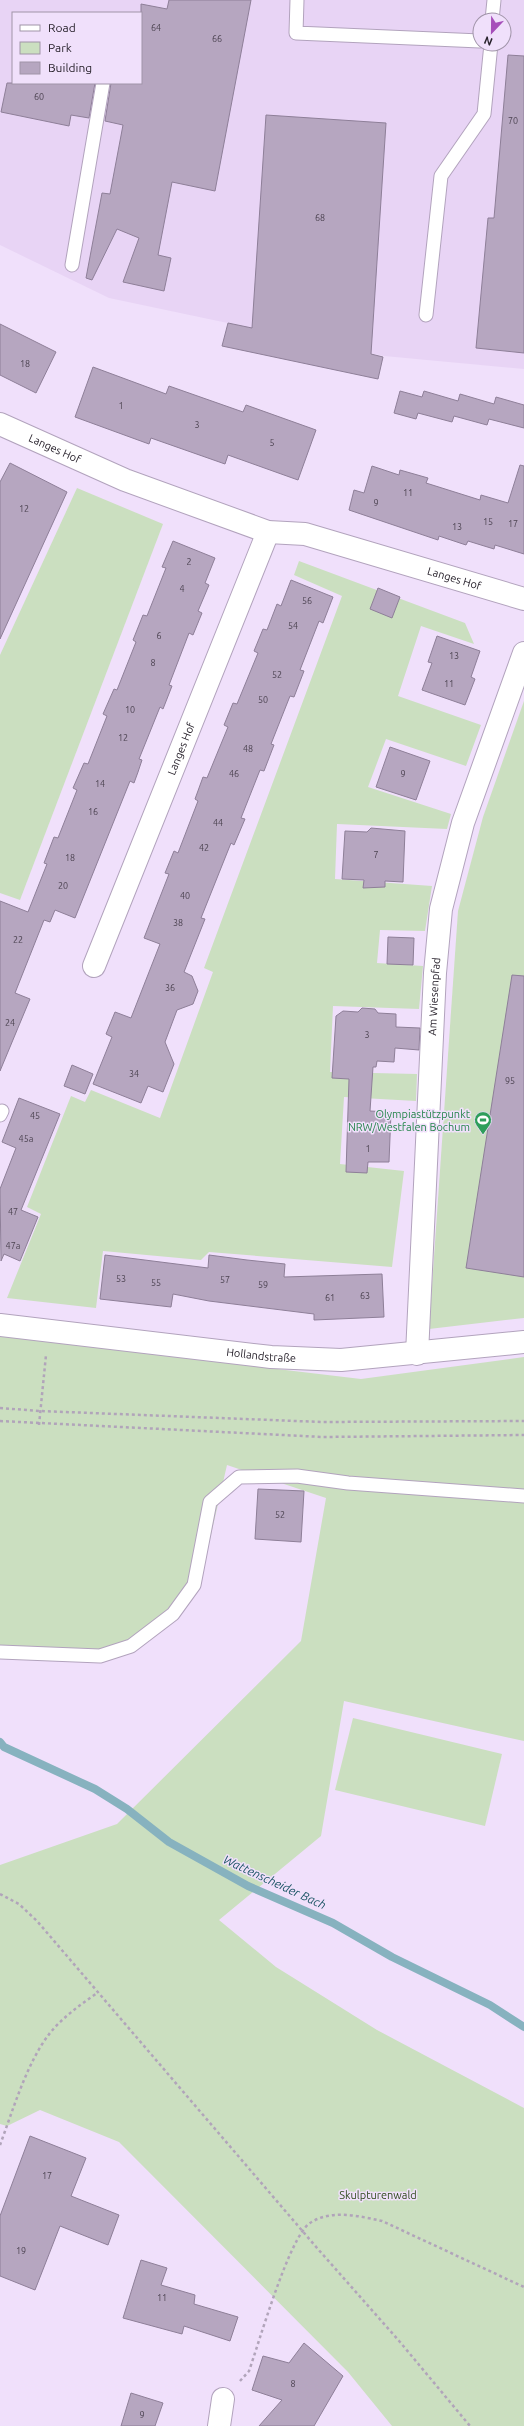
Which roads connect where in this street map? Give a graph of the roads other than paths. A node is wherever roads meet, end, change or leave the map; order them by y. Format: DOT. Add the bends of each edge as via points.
graph roads {
  1 [pos="297,0"];
  2 [pos="494,0"];
  3 [pos="493,12"];
  4 [pos="472,41"];
  5 [pos="490,52"];
  6 [pos="103,84"];
  7 [pos="72,265"];
  8 [pos="426,315"];
  9 [pos="0,424"];
  10 [pos="268,532"];
  11 [pos="524,599"];
  12 [pos="524,653"];
  13 [pos="94,966"];
  14 [pos="0,1325"];
  15 [pos="524,1342"];
  16 [pos="417,1354"];
  17 [pos="524,1496"];
  18 [pos="0,1652"];
  19 [pos="223,2399"];
  20 [pos="219,2426"];
  1 -- 4 [label="lane" via="296,32"];
  2 -- 3 [label="lane"];
  5 -- 8 [label="lane" via="484,114 441,176"];
  6 -- 7 [label="lane"];
  9 -- 10 [label="street, Langes Hof" via="125,480"];
  10 -- 11 [label="street, Langes Hof" via="305,534"];
  10 -- 13 [label="street, Langes Hof"];
  12 -- 16 [label="street, Am Wiesenpfad" via="463,823 441,909 435,973"];
  14 -- 16 [label="street, Hollandstraße" via="271,1357 341,1360"];
  15 -- 16 [label="street, Hollandstraße"];
  17 -- 18 [label="lane" via="348,1483 297,1476 239,1477 210,1502 194,1585 173,1614 131,1646 100,1656"];
  19 -- 20 [label="street"];
}
